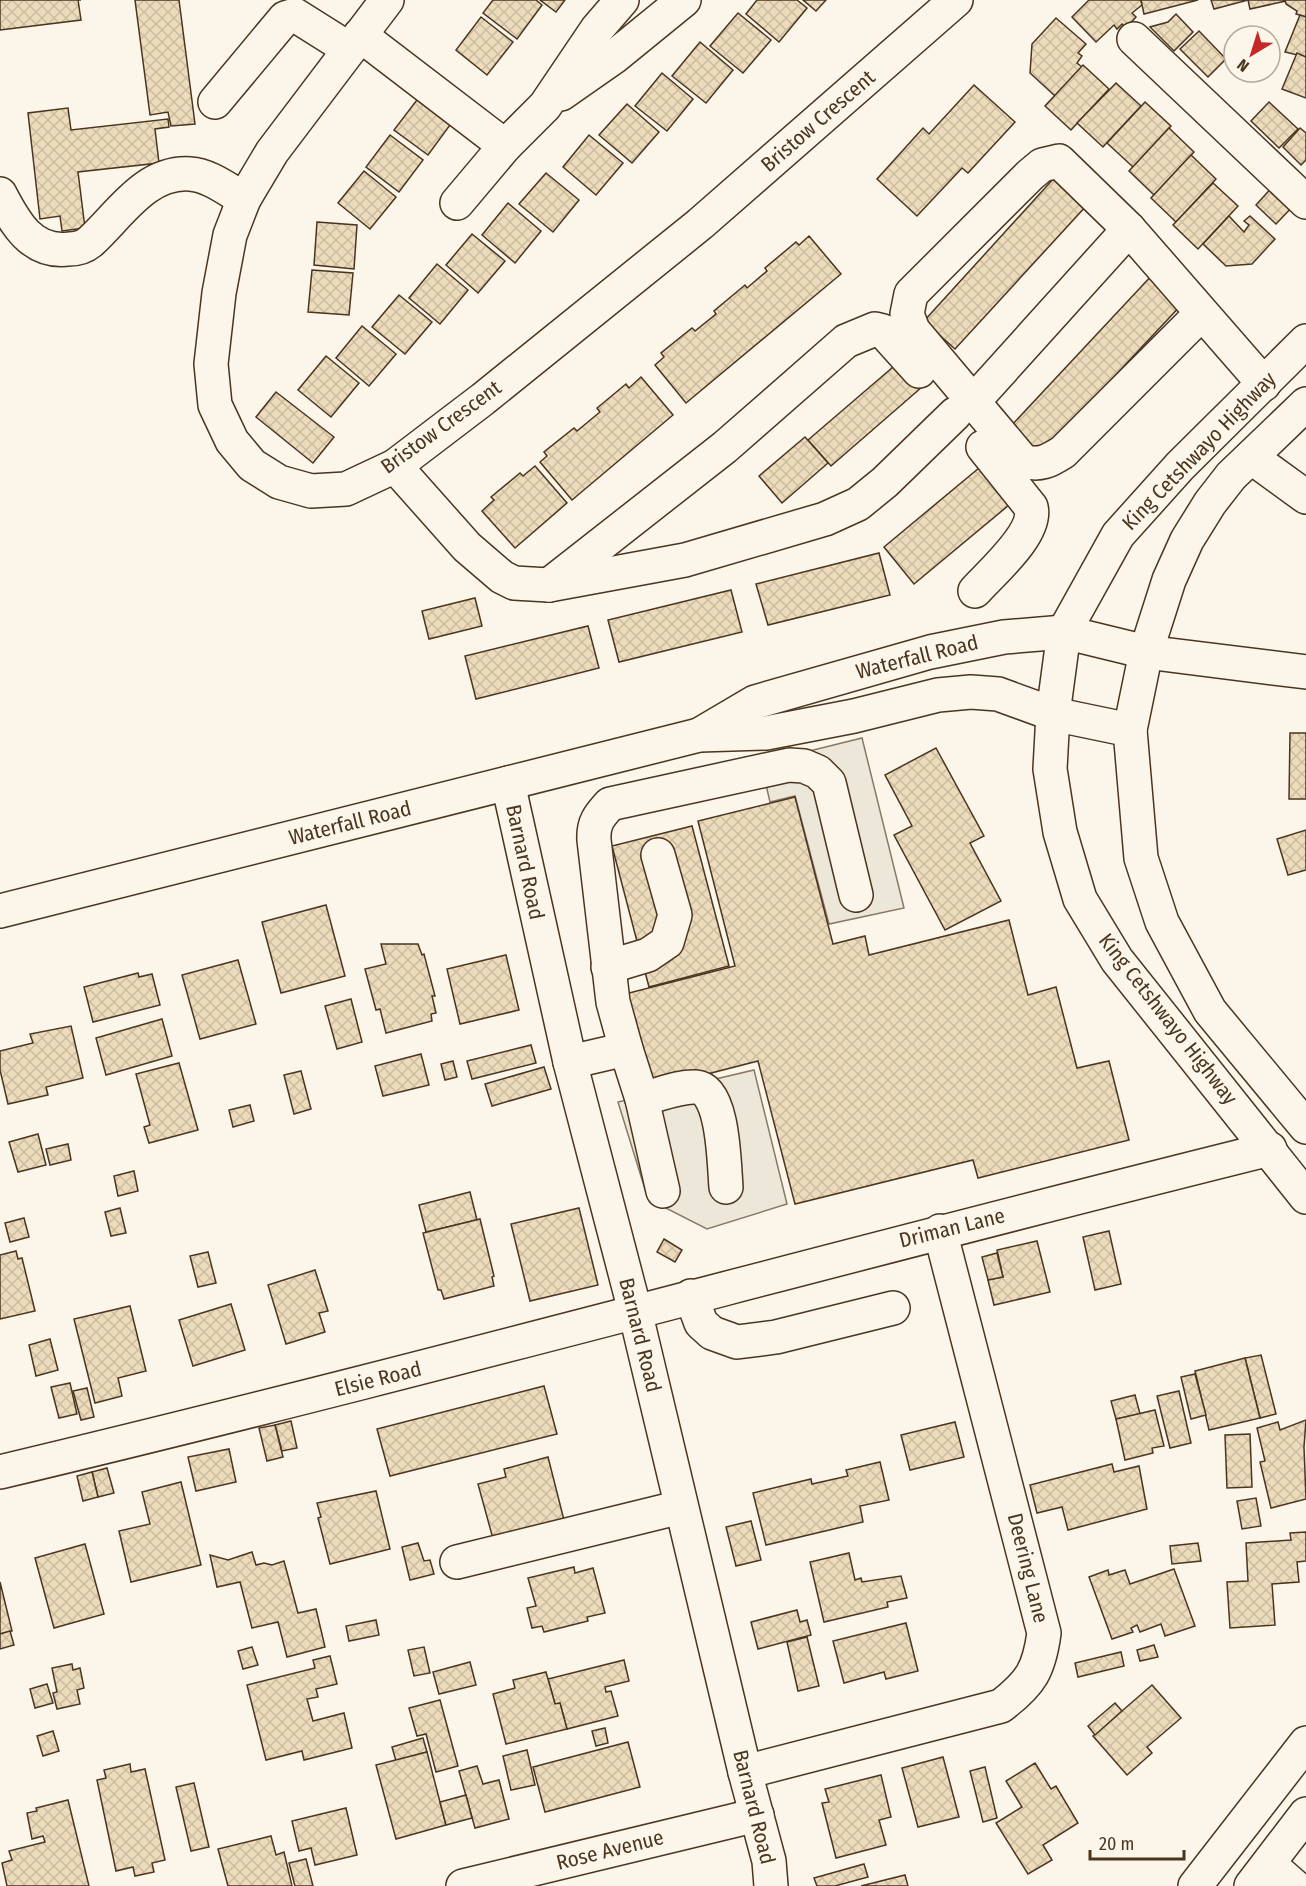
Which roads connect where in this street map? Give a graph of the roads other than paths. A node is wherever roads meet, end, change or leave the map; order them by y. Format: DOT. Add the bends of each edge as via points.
graph roads {
  1 [pos="387,0"];
  2 [pos="622,0"];
  3 [pos="684,0"];
  4 [pos="956,0"];
  5 [pos="1134,39"];
  6 [pos="355,42"];
  7 [pos="215,102"];
  8 [pos="545,106"];
  9 [pos="505,146"];
  10 [pos="0,194"];
  11 [pos="244,199"];
  12 [pos="1306,202"];
  13 [pos="457,203"];
  14 [pos="1129,229"];
  15 [pos="1202,313"];
  16 [pos="1306,341"];
  17 [pos="1264,384"];
  18 [pos="1306,404"];
  19 [pos="964,409"];
  20 [pos="1251,457"];
  21 [pos="395,466"];
  22 [pos="1306,496"];
  23 [pos="549,585"];
  24 [pos="975,591"];
  25 [pos="1064,632"];
  26 [pos="1146,652"];
  27 [pos="1306,672"];
  28 [pos="1053,714"];
  29 [pos="1130,730"];
  30 [pos="699,735"];
  31 [pos="508,783"];
  32 [pos="658,855"];
  33 [pos="856,895"];
  34 [pos="0,911"];
  35 [pos="609,967"];
  36 [pos="626,1050"];
  37 [pos="570,1062"];
  38 [pos="642,1099"];
  39 [pos="1306,1127"];
  40 [pos="1270,1149"];
  41 [pos="726,1187"];
  42 [pos="663,1191"];
  43 [pos="1306,1197"];
  44 [pos="940,1231"];
  45 [pos="691,1296"];
  46 [pos="893,1308"];
  47 [pos="635,1311"];
  48 [pos="0,1472"];
  49 [pos="681,1507"];
  50 [pos="457,1562"];
  51 [pos="1306,1743"];
  52 [pos="745,1772"];
  53 [pos="1306,1814"];
  54 [pos="757,1815"];
  55 [pos="1260,1875"];
  56 [pos="463,1886"];
  57 [pos="771,1886"];
  58 [pos="1195,1886"];
  59 [pos="1294,1886"];
  1 -- 6 [label="street, Bristow Crescent"];
  2 -- 8 [label="street" via="597,29"];
  3 -- 8 [label="street"];
  4 -- 21 [label="street, Bristow Crescent" via="700,224"];
  5 -- 12 [label="street"];
  6 -- 7 [label="street" via="295,15 285,18"];
  6 -- 9 [label="street"];
  6 -- 11 [label="street, Bristow Crescent" via="272,152"];
  8 -- 9 [label="street"];
  9 -- 13 [label="street"];
  10 -- 11 [label="street" via="13,218 37,244 66,250 90,242 130,199 163,179 191,174 204,177"];
  11 -- 21 [label="street, Bristow Crescent" via="230,235 211,364 215,405 232,441 252,465 279,482 311,491 346,489"];
  14 -- 15 [label="street"];
  14 -- 19 [label="street"];
  14 -- 19 [label="street" via="1065,165 1053,161 1030,175 911,294 907,314 913,330"];
  15 -- 17 [label="street"];
  15 -- 19 [label="street" via="1063,452 1048,462 1023,461"];
  16 -- 17 [label="street, King Cetshwayo Highway"];
  17 -- 25 [label="street, King Cetshwayo Highway" via="1180,465 1118,535"];
  18 -- 20 [label="street, King Cetshwayo Highway"];
  19 -- 23 [label="street" via="858,504 825,519 685,560"];
  19 -- 23 [label="street" via="891,337 875,329 859,334 846,341 725,447"];
  19 -- 24 [label="street" via="1033,514 1022,539"];
  20 -- 22 [label="street"];
  20 -- 26 [label="street, King Cetshwayo Highway" via="1210,503 1187,540"];
  21 -- 23 [label="street" via="467,547 501,577 514,583"];
  25 -- 26 [label="street, Waterfall Road"];
  25 -- 28 [label="street, King Cetshwayo Highway"];
  25 -- 30 [label="street, Waterfall Road" via="967,644 801,687 755,702"];
  26 -- 27 [label="street, Waterfall Road"];
  26 -- 29 [label="street, King Cetshwayo Highway"];
  28 -- 29 [label="street, Waterfall Road"];
  28 -- 30 [label="street, Waterfall Road" via="998,694 971,692 938,695 766,733"];
  28 -- 40 [label="street, King Cetshwayo Highway" via="1050,769 1060,832 1080,900 1117,960 1162,1019"];
  29 -- 39 [label="street, King Cetshwayo Highway" via="1141,858 1162,922 1210,1011"];
  30 -- 31 [label="street, Waterfall Road"];
  31 -- 34 [label="street, Waterfall Road"];
  31 -- 37 [label="street, Barnard Road"];
  32 -- 35 [label="street" via="675,915 670,936 661,949"];
  33 -- 35 [label="street" via="829,783 804,766 789,765 610,804 593,827"];
  35 -- 36 [label="street"];
  36 -- 37 [label="street"];
  36 -- 38 [label="street"];
  37 -- 47 [label="street, Barnard Road"];
  38 -- 41 [label="street" via="697,1087 710,1093 716,1105"];
  38 -- 42 [label="street"];
  40 -- 43 [label="street, King Cetshwayo Highway"];
  40 -- 44 [label="street, Driman Lane"];
  44 -- 45 [label="street, Driman Lane"];
  44 -- 52 [label="street, Deering Lane" via="1036,1598 1044,1633 1040,1661 1030,1680 1000,1706"];
  45 -- 46 [label="street" via="701,1323 712,1333 737,1342 776,1337"];
  45 -- 47 [label="street, Driman Lane"];
  47 -- 48 [label="street, Elsie Road" via="393,1376"];
  47 -- 49 [label="street, Barnard Road"];
  49 -- 50 [label="street"];
  49 -- 52 [label="street, Barnard Road"];
  51 -- 58 [label="street"];
  52 -- 54 [label="street, Barnard Road"];
  53 -- 55 [label="street"];
  54 -- 56 [label="street, Rose Avenue"];
  54 -- 57 [label="street, Barnard Road"];
  55 -- 59 [label="street"];
}
